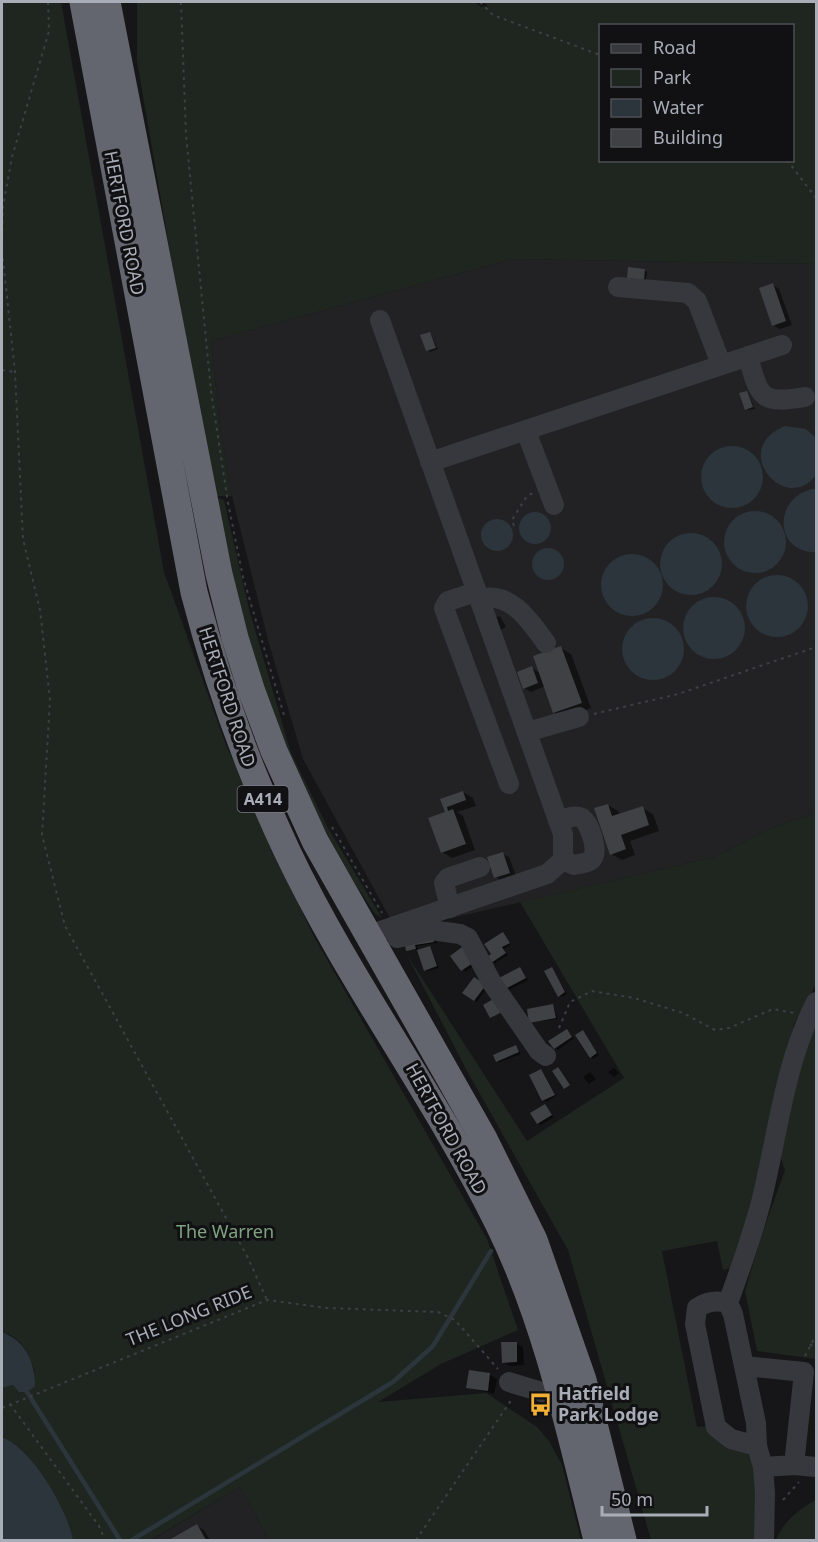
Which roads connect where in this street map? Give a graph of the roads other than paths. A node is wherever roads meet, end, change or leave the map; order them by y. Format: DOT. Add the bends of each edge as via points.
graph roads {
  1 [pos="83,2"];
  2 [pos="107,2"];
  3 [pos="122,2"];
  4 [pos="112,30"];
  5 [pos="618,287"];
  6 [pos="380,320"];
  7 [pos="782,345"];
  8 [pos="748,356"];
  9 [pos="721,364"];
  10 [pos="805,397"];
  11 [pos="526,431"];
  12 [pos="430,462"];
  13 [pos="554,505"];
  14 [pos="478,596"];
  15 [pos="546,643"];
  16 [pos="579,717"];
  17 [pos="527,732"];
  18 [pos="509,784"];
  19 [pos="558,821"];
  20 [pos="562,860"];
  21 [pos="480,867"];
  22 [pos="450,908"];
  23 [pos="378,937"];
  24 [pos="813,1009"];
  25 [pos="546,1056"];
  26 [pos="728,1303"];
  27 [pos="745,1366"];
  28 [pos="515,1384"];
  29 [pos="560,1390"];
  30 [pos="757,1446"];
  31 [pos="805,1466"];
  32 [pos="762,1467"];
  33 [pos="597,1540"];
  34 [pos="623,1540"];
  35 [pos="764,1540"];
  1 -- 29 [label="highway, HERTFORD ROAD / A414" via="194,592 217,677 253,777 288,853 356,977 444,1121 499,1225"];
  2 -- 4 [label="highway, HERTFORD ROAD / A414"];
  3 -- 4 [label="highway"];
  4 -- 23 [label="highway, HERTFORD ROAD / A414" via="207,515 235,638 274,751 315,841"];
  5 -- 9 [label="lane" via="688,293 697,301"];
  6 -- 12 [label="lane"];
  7 -- 8 [label="lane"];
  8 -- 9 [label="lane"];
  8 -- 10 [label="lane" via="760,393 769,400"];
  9 -- 11 [label="lane"];
  11 -- 12 [label="lane"];
  11 -- 13 [label="lane"];
  12 -- 14 [label="lane"];
  14 -- 15 [label="lane" via="500,598 510,604"];
  14 -- 17 [label="lane"];
  14 -- 18 [label="lane" via="448,601 444,608"];
  16 -- 17 [label="lane"];
  17 -- 19 [label="lane"];
  19 -- 20 [label="lane" via="564,847"];
  19 -- 20 [label="lane" via="581,818 594,844 591,860 574,865"];
  20 -- 22 [label="lane" via="547,874"];
  21 -- 22 [label="lane" via="444,883"];
  22 -- 23 [label="lane"];
  23 -- 25 [label="lane" via="431,930 468,938 492,983"];
  23 -- 34 [label="highway, HERTFORD ROAD / A414" via="534,1240 583,1380"];
  24 -- 26 [label="lane" via="785,1090 761,1201"];
  26 -- 27 [label="lane"];
  26 -- 30 [label="lane" via="704,1304 695,1315 714,1420 725,1436"];
  27 -- 30 [label="lane"];
  27 -- 31 [label="lane" via="804,1372"];
  28 -- 29 [label="lane" via="545,1394"];
  29 -- 33 [label="highway, HERTFORD ROAD / A414"];
  30 -- 32 [label="lane"];
  31 -- 32 [label="lane"];
  32 -- 35 [label="lane"];
}
